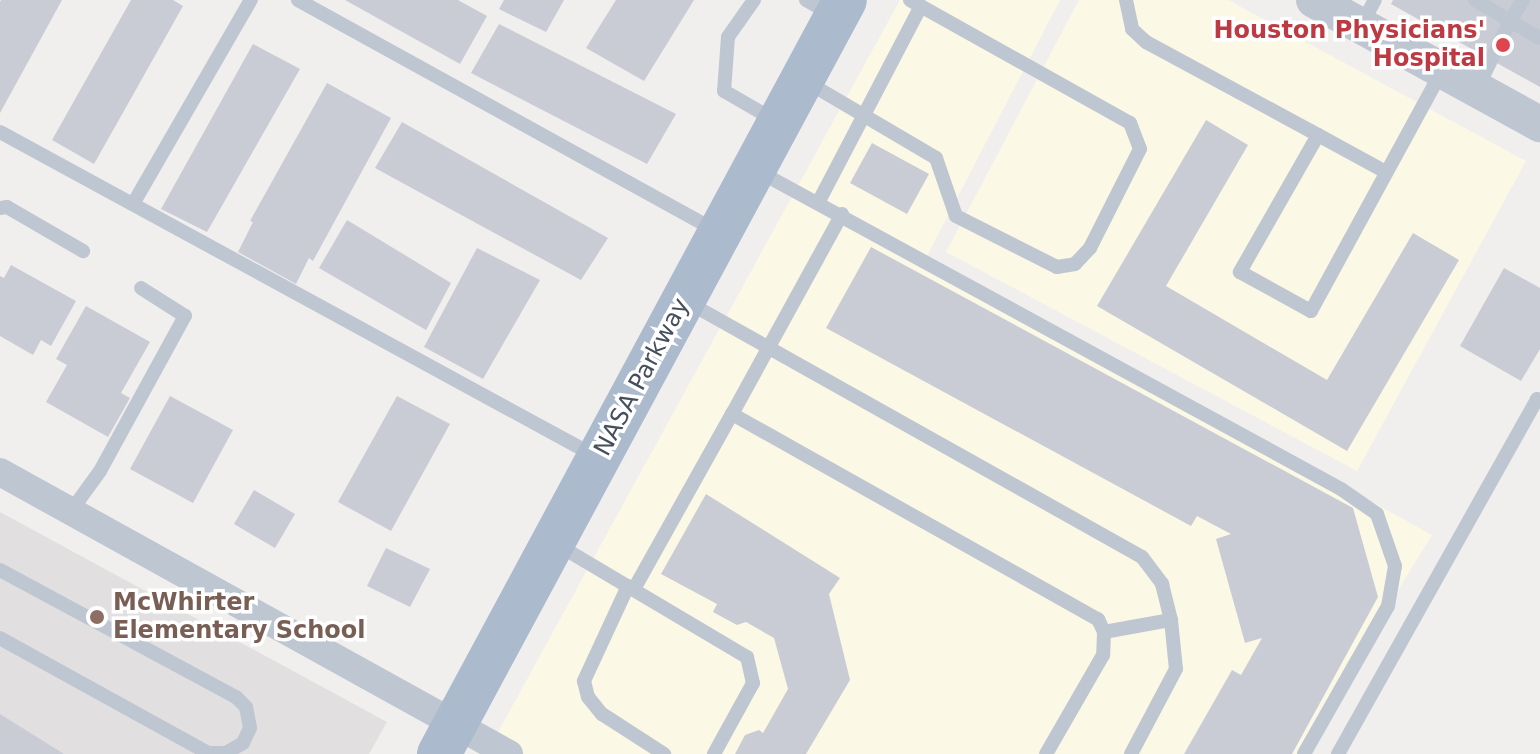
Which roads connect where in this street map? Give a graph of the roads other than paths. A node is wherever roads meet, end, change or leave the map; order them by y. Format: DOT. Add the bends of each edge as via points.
graph roads {
  1 [pos="251,0"];
  2 [pos="298,0"];
  3 [pos="754,0"];
  4 [pos="1126,0"];
  5 [pos="1314,0"];
  6 [pos="1475,0"];
  7 [pos="1523,0"];
  8 [pos="916,3"];
  9 [pos="829,6"];
  10 [pos="1368,13"];
  11 [pos="1510,21"];
  12 [pos="1540,38"];
  13 [pos="1442,70"];
  14 [pos="803,79"];
  15 [pos="1477,89"];
  16 [pos="864,117"];
  17 [pos="779,123"];
  18 [pos="1540,124"];
  19 [pos="0,132"];
  20 [pos="1318,135"];
  21 [pos="754,169"];
  22 [pos="1386,172"];
  23 [pos="818,203"];
  24 [pos="133,204"];
  25 [pos="0,208"];
  26 [pos="842,214"];
  27 [pos="720,233"];
  28 [pos="83,251"];
  29 [pos="141,288"];
  30 [pos="684,300"];
  31 [pos="770,348"];
  32 [pos="1539,398"];
  33 [pos="732,414"];
  34 [pos="599,458"];
  35 [pos="0,472"];
  36 [pos="71,511"];
  37 [pos="553,542"];
  38 [pos="0,570"];
  39 [pos="631,588"];
  40 [pos="1171,620"];
  41 [pos="1104,632"];
  42 [pos="0,638"];
  43 [pos="447,739"];
  44 [pos="509,754"];
  45 [pos="664,754"];
  46 [pos="714,754"];
  47 [pos="1046,754"];
  48 [pos="1131,754"];
  49 [pos="1304,754"];
  50 [pos="1338,754"];
  1 -- 24 [label="lane"];
  2 -- 27 [label="lane"];
  3 -- 17 [label="lane" via="728,37 724,91"];
  4 -- 20 [label="lane" via="1132,29 1146,42"];
  5 -- 10 [label="street"];
  6 -- 11 [label="lane"];
  7 -- 11 [label="lane"];
  8 -- 16 [label="lane"];
  8 -- 16 [label="lane" via="1130,123 1140,149 1090,248 1075,264 1057,267 956,216 936,158"];
  9 -- 14 [label="main road, NASA Parkway"];
  10 -- 13 [label="street"];
  11 -- 12 [label="lane"];
  11 -- 15 [label="lane"];
  13 -- 15 [label="street"];
  13 -- 22 [label="lane"];
  14 -- 16 [label="lane"];
  14 -- 17 [label="main road, NASA Parkway"];
  15 -- 18 [label="street"];
  16 -- 23 [label="lane"];
  17 -- 21 [label="main road, NASA Parkway"];
  19 -- 24 [label="lane"];
  20 -- 22 [label="lane"];
  20 -- 22 [label="lane" via="1240,272 1311,311"];
  21 -- 23 [label="lane"];
  21 -- 27 [label="main road, NASA Parkway"];
  23 -- 26 [label="lane"];
  24 -- 34 [label="lane"];
  25 -- 28 [label="lane" via="7,207"];
  26 -- 31 [label="lane"];
  26 -- 49 [label="lane" via="1341,489 1377,514 1395,566 1388,606"];
  27 -- 30 [label="main road, NASA Parkway"];
  29 -- 36 [label="lane" via="185,316 100,471"];
  30 -- 31 [label="lane"];
  30 -- 34 [label="main road, NASA Parkway"];
  31 -- 33 [label="lane"];
  31 -- 40 [label="lane" via="1142,557 1162,584"];
  32 -- 50 [label="lane"];
  33 -- 39 [label="lane"];
  33 -- 41 [label="lane" via="1098,619"];
  34 -- 37 [label="main road, NASA Parkway"];
  35 -- 36 [label="street"];
  36 -- 43 [label="street"];
  37 -- 39 [label="lane"];
  37 -- 43 [label="main road, NASA Parkway"];
  38 -- 42 [label="lane" via="236,697 246,707 250,728 243,743 226,753 208,753"];
  39 -- 45 [label="lane" via="584,681 588,697 602,714"];
  39 -- 46 [label="lane" via="747,657 753,683"];
  40 -- 41 [label="lane"];
  40 -- 48 [label="lane" via="1176,669"];
  41 -- 47 [label="lane" via="1103,655"];
  43 -- 44 [label="street"];
}
